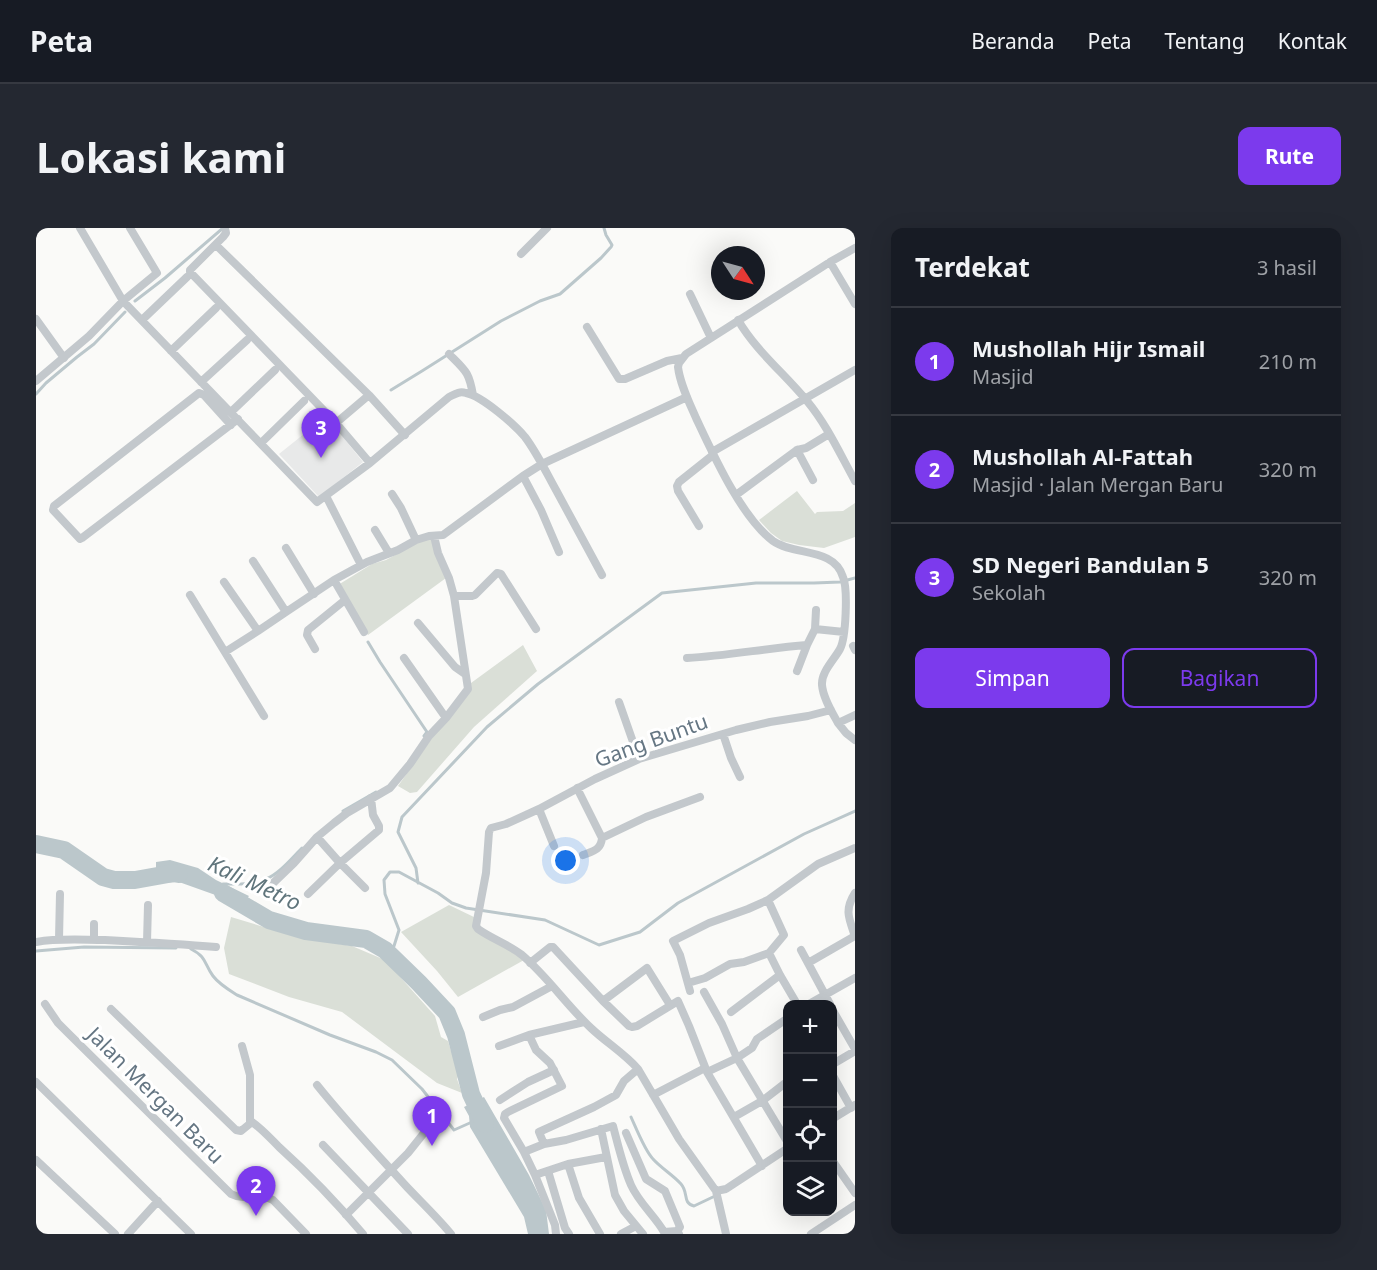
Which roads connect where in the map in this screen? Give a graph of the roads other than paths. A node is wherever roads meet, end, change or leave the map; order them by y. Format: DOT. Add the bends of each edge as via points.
graph roads {
  1 [pos="80,228"];
  2 [pos="130,228"];
  3 [pos="225,228"];
  4 [pos="547,228"];
  5 [pos="216,245"];
  6 [pos="855,248"];
  7 [pos="521,254"];
  8 [pos="830,262"];
  9 [pos="187,277"];
  10 [pos="690,294"];
  11 [pos="123,301"];
  12 [pos="855,304"];
  13 [pos="216,308"];
  14 [pos="36,319"];
  15 [pos="142,320"];
  16 [pos="738,320"];
  17 [pos="587,327"];
  18 [pos="711,338"];
  19 [pos="246,340"];
  20 [pos="171,351"];
  21 [pos="449,354"];
  22 [pos="64,358"];
  23 [pos="682,358"];
  24 [pos="275,370"];
  25 [pos="855,370"];
  26 [pos="36,381"];
  27 [pos="201,382"];
  28 [pos="369,395"];
  29 [pos="473,395"];
  30 [pos="687,396"];
  31 [pos="805,399"];
  32 [pos="303,401"];
  33 [pos="231,412"];
  34 [pos="234,422"];
  35 [pos="336,423"];
  36 [pos="829,434"];
  37 [pos="405,435"];
  38 [pos="261,443"];
  39 [pos="797,450"];
  40 [pos="712,454"];
  41 [pos="370,463"];
  42 [pos="542,465"];
  43 [pos="523,476"];
  44 [pos="813,480"];
  45 [pos="855,481"];
  46 [pos="392,494"];
  47 [pos="736,495"];
  48 [pos="326,496"];
  49 [pos="699,526"];
  50 [pos="375,530"];
  51 [pos="434,536"];
  52 [pos="416,540"];
  53 [pos="286,548"];
  54 [pos="560,552"];
  55 [pos="389,554"];
  56 [pos="253,561"];
  57 [pos="361,565"];
  58 [pos="602,576"];
  59 [pos="333,580"];
  60 [pos="224,582"];
  61 [pos="314,594"];
  62 [pos="190,595"];
  63 [pos="454,596"];
  64 [pos="345,600"];
  65 [pos="855,606"];
  66 [pos="816,610"];
  67 [pos="845,610"];
  68 [pos="286,612"];
  69 [pos="418,623"];
  70 [pos="536,629"];
  71 [pos="815,629"];
  72 [pos="258,631"];
  73 [pos="364,632"];
  74 [pos="844,632"];
  75 [pos="807,645"];
  76 [pos="315,649"];
  77 [pos="225,652"];
  78 [pos="404,658"];
  79 [pos="687,658"];
  80 [pos="797,671"];
  81 [pos="465,674"];
  82 [pos="619,702"];
  83 [pos="831,710"];
  84 [pos="855,715"];
  85 [pos="264,716"];
  86 [pos="446,718"];
  87 [pos="838,723"];
  88 [pos="723,734"];
  89 [pos="855,740"];
  90 [pos="639,759"];
  91 [pos="740,777"];
  92 [pos="577,788"];
  93 [pos="700,796"];
  94 [pos="371,798"];
  95 [pos="539,809"];
  96 [pos="317,837"];
  97 [pos="602,838"];
  98 [pos="554,846"];
  99 [pos="855,848"];
  100 [pos="584,855"];
  101 [pos="340,863"];
  102 [pos="268,888"];
  103 [pos="365,888"];
  104 [pos="855,893"];
  105 [pos="60,894"];
  106 [pos="308,894"];
  107 [pos="768,900"];
  108 [pos="148,905"];
  109 [pos="94,924"];
  110 [pos="855,936"];
  111 [pos="60,939"];
  112 [pos="94,940"];
  113 [pos="36,942"];
  114 [pos="147,942"];
  115 [pos="216,947"];
  116 [pos="801,950"];
  117 [pos="769,953"];
  118 [pos="530,963"];
  119 [pos="808,963"];
  120 [pos="780,975"];
  121 [pos="855,978"];
  122 [pos="552,986"];
  123 [pos="704,992"];
  124 [pos="825,995"];
  125 [pos="794,1000"];
  126 [pos="817,1000"];
  127 [pos="828,1000"];
  128 [pos="603,1001"];
  129 [pos="45,1004"];
  130 [pos="670,1005"];
  131 [pos="111,1009"];
  132 [pos="731,1012"];
  133 [pos="483,1017"];
  134 [pos="837,1018"];
  135 [pos="783,1021"];
  136 [pos="584,1022"];
  137 [pos="529,1035"];
  138 [pos="242,1046"];
  139 [pos="499,1046"];
  140 [pos="855,1050"];
  141 [pos="737,1058"];
  142 [pos="837,1061"];
  143 [pos="638,1069"];
  144 [pos="554,1070"];
  145 [pos="706,1070"];
  146 [pos="36,1082"];
  147 [pos="837,1082"];
  148 [pos="317,1085"];
  149 [pos="783,1085"];
  150 [pos="653,1095"];
  151 [pos="500,1100"];
  152 [pos="762,1101"];
  153 [pos="853,1106"];
  154 [pos="837,1116"];
  155 [pos="734,1117"];
  156 [pos="250,1122"];
  157 [pos="601,1129"];
  158 [pos="424,1133"];
  159 [pos="627,1133"];
  160 [pos="783,1135"];
  161 [pos="544,1144"];
  162 [pos="323,1145"];
  163 [pos="783,1151"];
  164 [pos="524,1152"];
  165 [pos="606,1157"];
  166 [pos="36,1160"];
  167 [pos="833,1162"];
  168 [pos="568,1164"];
  169 [pos="762,1166"];
  170 [pos="391,1170"];
  171 [pos="548,1170"];
  172 [pos="536,1175"];
  173 [pos="716,1191"];
  174 [pos="369,1193"];
  175 [pos="855,1193"];
  176 [pos="158,1201"];
  177 [pos="855,1205"];
  178 [pos="346,1215"];
  179 [pos="636,1226"];
  180 [pos="678,1232"];
  181 [pos="115,1234"];
  182 [pos="128,1234"];
  183 [pos="191,1234"];
  184 [pos="306,1234"];
  185 [pos="363,1234"];
  186 [pos="408,1234"];
  187 [pos="451,1234"];
  188 [pos="556,1234"];
  189 [pos="569,1234"];
  190 [pos="600,1234"];
  191 [pos="621,1234"];
  192 [pos="643,1234"];
  193 [pos="726,1234"];
  194 [pos="811,1234"];
  1 -- 11 [label="street"];
  2 -- 11 [label="street" via="157,273"];
  3 -- 5 [label="street" via="226,233"];
  4 -- 7 [label="street"];
  5 -- 28 [label="street"];
  5 -- 35 [label="street" via="190,272"];
  6 -- 8 [label="street"];
  8 -- 12 [label="street"];
  8 -- 16 [label="street"];
  9 -- 15 [label="street"];
  10 -- 18 [label="street"];
  11 -- 15 [label="street"];
  11 -- 22 [label="street"];
  13 -- 20 [label="street"];
  14 -- 22 [label="street"];
  15 -- 20 [label="street"];
  16 -- 18 [label="street"];
  16 -- 31 [label="street" via="750,339"];
  17 -- 23 [label="street" via="619,379"];
  18 -- 23 [label="street"];
  19 -- 27 [label="street"];
  20 -- 27 [label="street"];
  21 -- 29 [label="street" via="467,372"];
  22 -- 26 [label="street"];
  23 -- 30 [label="street" via="678,367"];
  24 -- 33 [label="street"];
  25 -- 31 [label="street"];
  27 -- 33 [label="street"];
  28 -- 35 [label="street"];
  28 -- 37 [label="street"];
  29 -- 37 [label="street" via="454,394"];
  29 -- 42 [label="street" via="518,429"];
  30 -- 40 [label="street"];
  30 -- 42 [label="street"];
  31 -- 36 [label="street"];
  31 -- 40 [label="street"];
  32 -- 38 [label="street"];
  33 -- 34 [label="street"];
  34 -- 34 [label="street" via="80,539 53,510 199,393"];
  34 -- 38 [label="street"];
  35 -- 41 [label="street"];
  36 -- 39 [label="street"];
  36 -- 45 [label="street"];
  37 -- 41 [label="street"];
  38 -- 48 [label="street" via="317,502"];
  39 -- 44 [label="street"];
  39 -- 47 [label="street"];
  40 -- 47 [label="street"];
  40 -- 49 [label="street" via="677,486"];
  41 -- 48 [label="street"];
  42 -- 43 [label="street"];
  42 -- 58 [label="street"];
  43 -- 51 [label="street" via="443,535"];
  43 -- 54 [label="street"];
  46 -- 52 [label="street"];
  47 -- 67 [label="street" via="755,523 775,542 820,555 836,565 844,580"];
  48 -- 57 [label="street"];
  50 -- 55 [label="street"];
  51 -- 52 [label="street"];
  51 -- 63 [label="street"];
  52 -- 55 [label="street"];
  53 -- 61 [label="street"];
  55 -- 57 [label="street"];
  56 -- 68 [label="street"];
  57 -- 59 [label="street"];
  59 -- 61 [label="street"];
  59 -- 64 [label="street"];
  60 -- 72 [label="street"];
  61 -- 68 [label="street"];
  62 -- 77 [label="street"];
  63 -- 70 [label="street" via="475,595 501,573"];
  63 -- 81 [label="street"];
  64 -- 73 [label="street"];
  64 -- 76 [label="street" via="308,630"];
  65 -- 67 [label="street"];
  66 -- 71 [label="street"];
  67 -- 74 [label="street"];
  68 -- 72 [label="street"];
  69 -- 81 [label="street"];
  71 -- 74 [label="street"];
  71 -- 75 [label="street"];
  72 -- 77 [label="street"];
  74 -- 83 [label="street" via="840,649 822,682"];
  75 -- 79 [label="street"];
  75 -- 80 [label="street"];
  77 -- 85 [label="street"];
  78 -- 86 [label="street"];
  81 -- 86 [label="street" via="468,689"];
  82 -- 90 [label="street"];
  83 -- 87 [label="street"];
  83 -- 88 [label="street, Gang Buntu"];
  84 -- 87 [label="street"];
  86 -- 94 [label="street" via="390,789"];
  87 -- 89 [label="street"];
  88 -- 90 [label="street, Gang Buntu"];
  88 -- 91 [label="street"];
  90 -- 92 [label="street, Gang Buntu"];
  92 -- 95 [label="street, Gang Buntu"];
  92 -- 97 [label="street"];
  93 -- 97 [label="street"];
  94 -- 96 [label="street"];
  94 -- 101 [label="street" via="380,829"];
  95 -- 98 [label="street"];
  95 -- 118 [label="street, Gang Buntu" via="489,830 477,923 478,929"];
  96 -- 101 [label="street"];
  96 -- 102 [label="street"];
  97 -- 100 [label="street" via="599,848"];
  99 -- 107 [label="street" via="818,864"];
  101 -- 103 [label="street"];
  101 -- 106 [label="street"];
  104 -- 110 [label="street" via="848,911"];
  105 -- 111 [label="street"];
  107 -- 117 [label="street" via="784,935"];
  107 -- 117 [label="street" via="673,941 689,987 730,964"];
  108 -- 114 [label="street"];
  109 -- 112 [label="street"];
  110 -- 119 [label="street"];
  111 -- 112 [label="street"];
  111 -- 113 [label="street"];
  112 -- 114 [label="street"];
  114 -- 115 [label="street"];
  116 -- 119 [label="street"];
  117 -- 120 [label="street"];
  118 -- 122 [label="street"];
  118 -- 128 [label="street" via="553,947"];
  119 -- 124 [label="street"];
  120 -- 125 [label="street"];
  120 -- 132 [label="street"];
  121 -- 124 [label="street"];
  122 -- 133 [label="street" via="513,1007"];
  122 -- 136 [label="street"];
  123 -- 141 [label="street"];
  124 -- 126 [label="street"];
  124 -- 127 [label="street"];
  128 -- 130 [label="street" via="633,1027"];
  128 -- 130 [label="street" via="647,968"];
  129 -- 184 [label="street, Jalan Mergan Baru" via="58,1023 231,1194 240,1198 267,1196"];
  130 -- 145 [label="street" via="678,1001"];
  131 -- 156 [label="street" via="236,1130 241,1131"];
  134 -- 140 [label="street"];
  135 -- 141 [label="street"];
  136 -- 137 [label="street"];
  136 -- 143 [label="street"];
  137 -- 139 [label="street"];
  137 -- 144 [label="street" via="536,1050"];
  138 -- 156 [label="street" via="249,1075"];
  140 -- 142 [label="street"];
  141 -- 145 [label="street"];
  141 -- 152 [label="street"];
  143 -- 150 [label="street"];
  143 -- 161 [label="street" via="616,1095 539,1132"];
  144 -- 151 [label="street"];
  144 -- 164 [label="street" via="562,1086 505,1114"];
  145 -- 150 [label="street"];
  145 -- 155 [label="street"];
  146 -- 176 [label="street"];
  147 -- 153 [label="street"];
  148 -- 170 [label="street"];
  149 -- 152 [label="street"];
  150 -- 173 [label="street"];
  152 -- 155 [label="street"];
  152 -- 160 [label="street"];
  153 -- 154 [label="street"];
  155 -- 169 [label="street"];
  156 -- 178 [label="street" via="296,1162"];
  157 -- 161 [label="street"];
  157 -- 165 [label="street"];
  157 -- 180 [label="street" via="613,1126 632,1186 664,1232"];
  158 -- 170 [label="street"];
  159 -- 180 [label="street" via="646,1179 665,1191 680,1227"];
  161 -- 164 [label="street"];
  162 -- 174 [label="street"];
  163 -- 169 [label="street"];
  164 -- 172 [label="street"];
  165 -- 168 [label="street"];
  165 -- 179 [label="street" via="615,1196"];
  166 -- 181 [label="street"];
  167 -- 175 [label="street"];
  168 -- 171 [label="street"];
  168 -- 190 [label="street" via="579,1198"];
  169 -- 173 [label="street" via="726,1189"];
  170 -- 174 [label="street"];
  170 -- 187 [label="street"];
  171 -- 172 [label="street"];
  171 -- 189 [label="street"];
  172 -- 188 [label="street"];
  173 -- 193 [label="street"];
  174 -- 178 [label="street"];
  174 -- 186 [label="street"];
  176 -- 182 [label="street"];
  176 -- 183 [label="street"];
  177 -- 194 [label="street"];
  178 -- 185 [label="street"];
  179 -- 191 [label="street"];
  179 -- 192 [label="street"];
}
